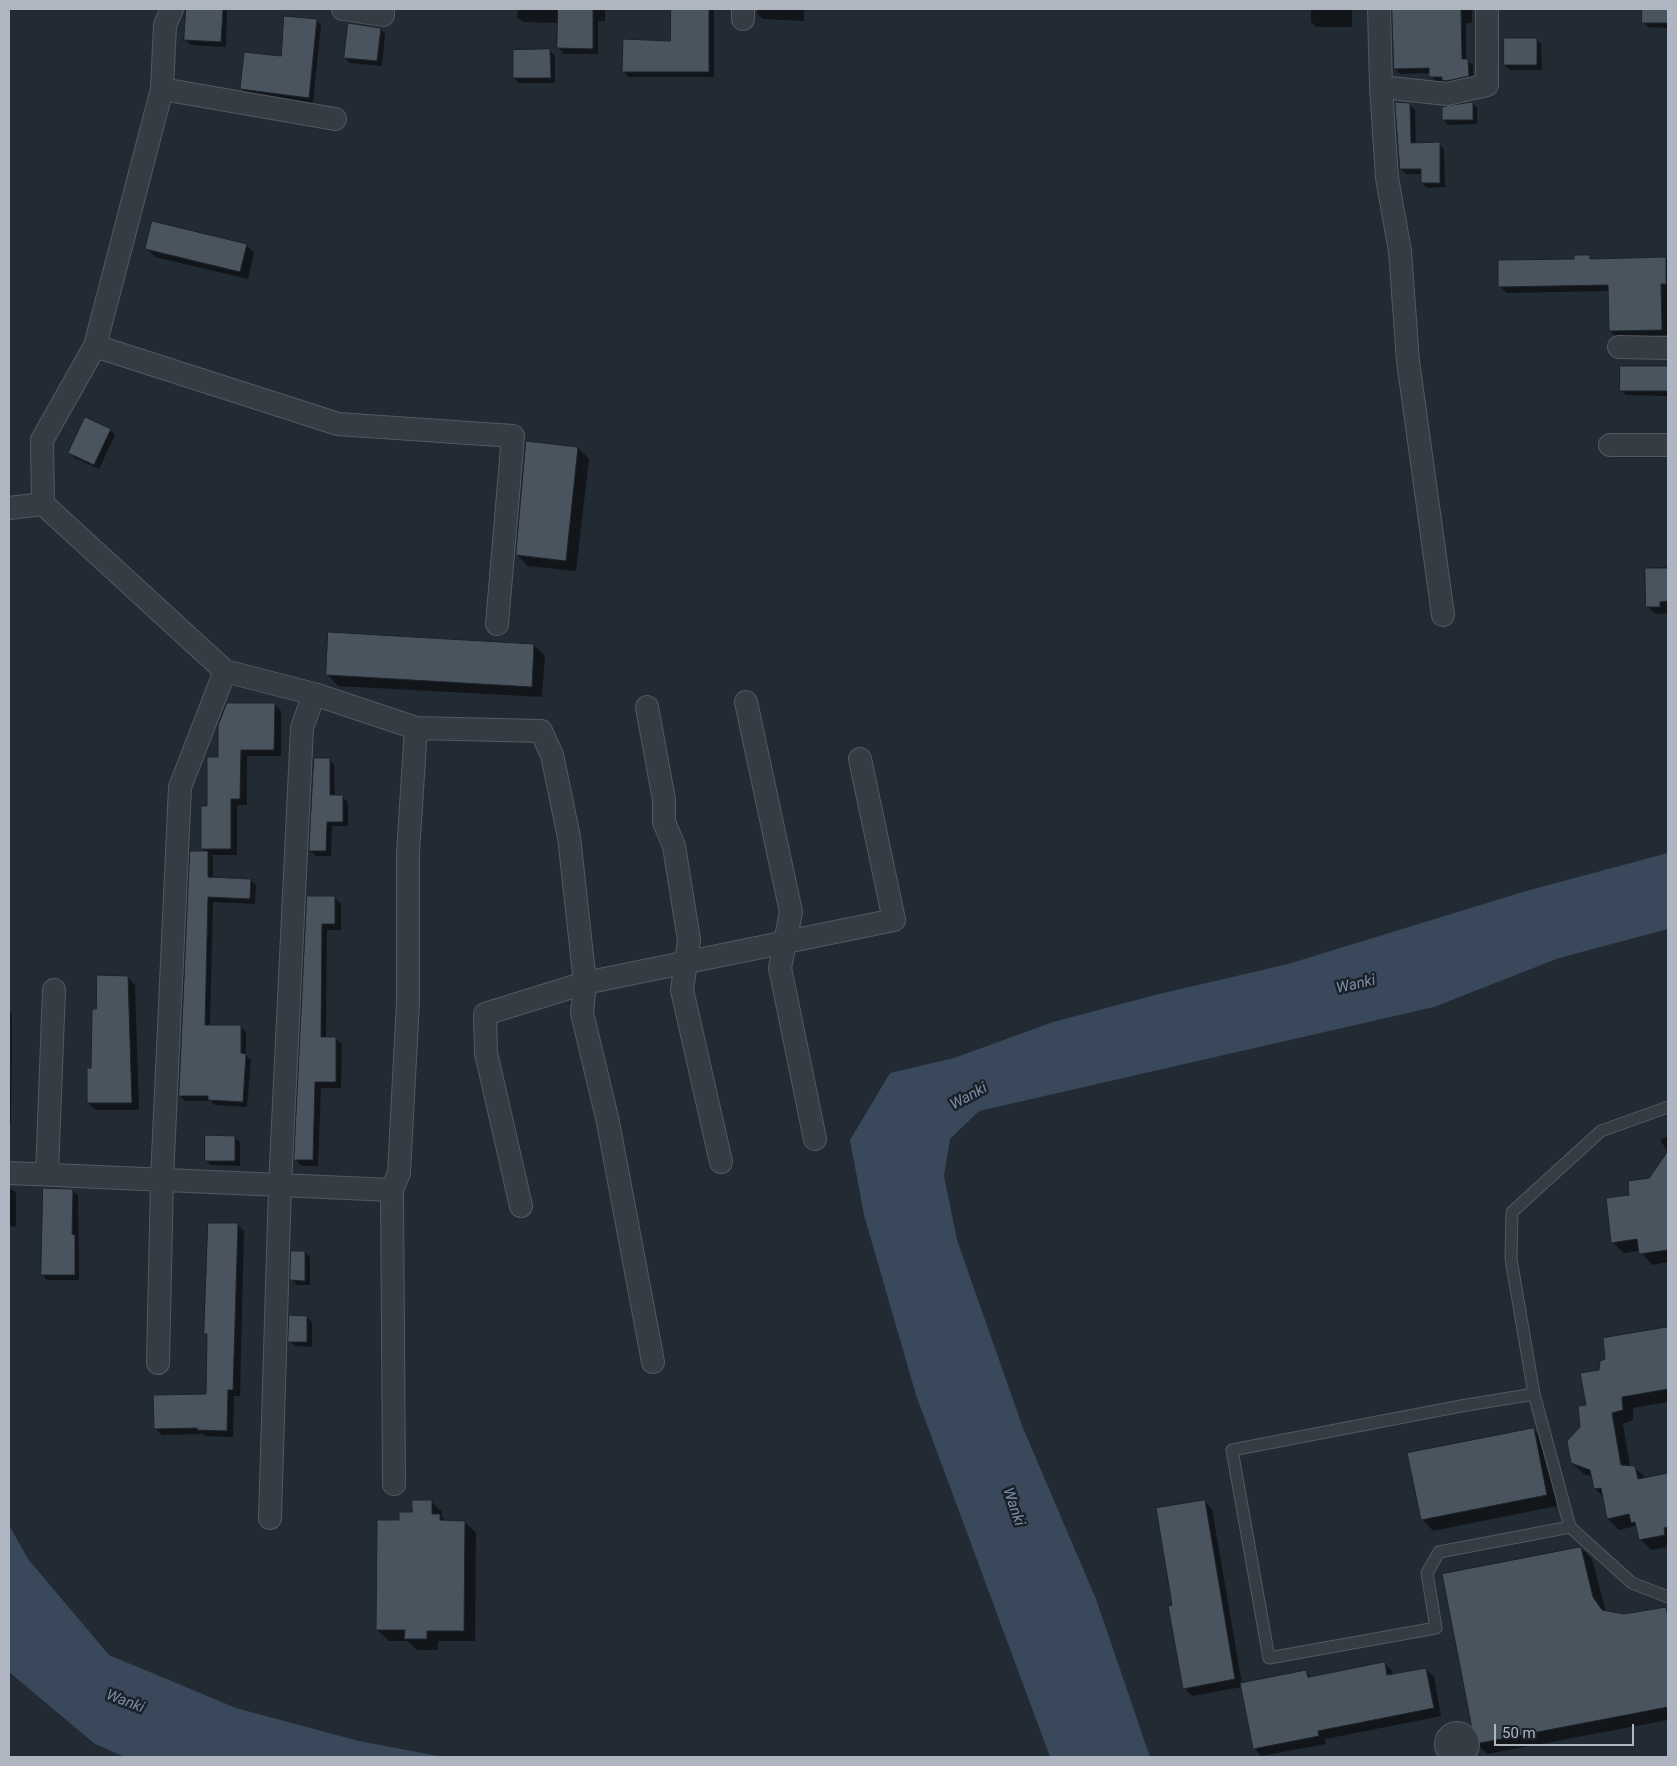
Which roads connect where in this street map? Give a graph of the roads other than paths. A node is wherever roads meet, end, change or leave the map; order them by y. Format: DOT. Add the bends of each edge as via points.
graph roads {
  1 [pos="172,9"];
  2 [pos="343,9"];
  3 [pos="383,9"];
  4 [pos="1379,9"];
  5 [pos="1487,9"];
  6 [pos="1381,88"];
  7 [pos="162,89"];
  8 [pos="334,119"];
  9 [pos="95,346"];
  10 [pos="1619,347"];
  11 [pos="1668,348"];
  12 [pos="1610,445"];
  13 [pos="1668,445"];
  14 [pos="44,504"];
  15 [pos="10,510"];
  16 [pos="1443,616"];
  17 [pos="497,624"];
  18 [pos="225,671"];
  19 [pos="314,694"];
  20 [pos="746,702"];
  21 [pos="648,706"];
  22 [pos="416,728"];
  23 [pos="860,760"];
  24 [pos="785,943"];
  25 [pos="685,963"];
  26 [pos="585,983"];
  27 [pos="54,990"];
  28 [pos="1668,1107"];
  29 [pos="815,1139"];
  30 [pos="721,1162"];
  31 [pos="9,1173"];
  32 [pos="47,1173"];
  33 [pos="162,1179"];
  34 [pos="280,1186"];
  35 [pos="392,1190"];
  36 [pos="521,1206"];
  37 [pos="653,1362"];
  38 [pos="158,1363"];
  39 [pos="1534,1394"];
  40 [pos="394,1484"];
  41 [pos="270,1518"];
  42 [pos="1570,1527"];
  43 [pos="1668,1597"];
  1 -- 7 [label="street" via="165,25"];
  2 -- 3 [label="street" via="383,15"];
  4 -- 6 [label="street"];
  5 -- 6 [label="street" via="1487,85 1447,94"];
  6 -- 16 [label="street" via="1387,178 1400,251 1408,361"];
  7 -- 8 [label="street"];
  7 -- 9 [label="street"];
  9 -- 14 [label="street" via="42,440"];
  9 -- 17 [label="street" via="338,424 513,436"];
  10 -- 11 [label="street"];
  12 -- 13 [label="street"];
  14 -- 15 [label="street"];
  14 -- 18 [label="street"];
  18 -- 19 [label="street"];
  18 -- 33 [label="street" via="180,787"];
  19 -- 22 [label="street"];
  19 -- 34 [label="street" via="302,728"];
  20 -- 24 [label="street" via="791,912"];
  21 -- 25 [label="street" via="664,800 664,822 674,846 690,940"];
  22 -- 26 [label="street" via="541,731 552,755 569,837"];
  22 -- 35 [label="street" via="408,853 408,1002 399,1173"];
  23 -- 24 [label="street" via="894,920"];
  24 -- 25 [label="street"];
  24 -- 29 [label="street" via="780,968"];
  25 -- 26 [label="street"];
  25 -- 30 [label="street" via="682,990"];
  26 -- 36 [label="street" via="485,1014 486,1053"];
  26 -- 37 [label="street" via="582,1013 608,1122"];
  27 -- 32 [label="street"];
  28 -- 39 [label="lane" via="1601,1131 1512,1212 1511,1259"];
  31 -- 32 [label="street"];
  32 -- 33 [label="street"];
  33 -- 34 [label="street"];
  33 -- 38 [label="street"];
  34 -- 35 [label="street"];
  34 -- 41 [label="street"];
  35 -- 40 [label="street"];
  39 -- 42 [label="lane"];
  39 -- 42 [label="lane" via="1232,1450 1269,1658 1436,1628 1427,1573 1439,1552"];
  42 -- 43 [label="lane" via="1632,1583"];
}
